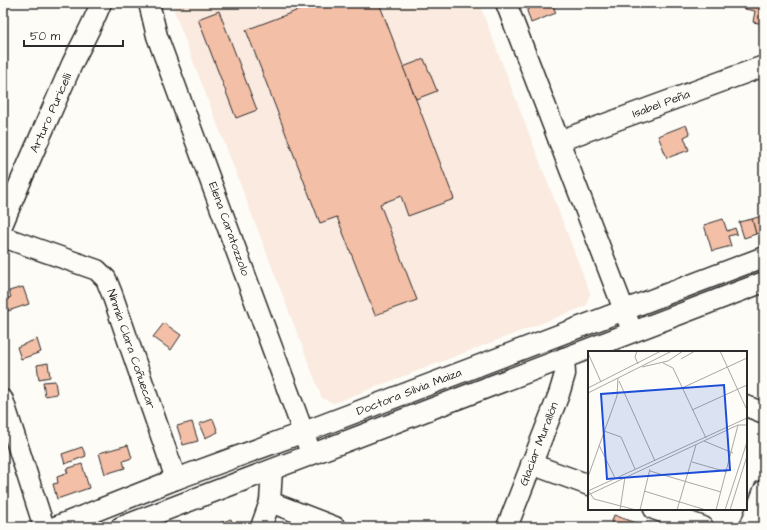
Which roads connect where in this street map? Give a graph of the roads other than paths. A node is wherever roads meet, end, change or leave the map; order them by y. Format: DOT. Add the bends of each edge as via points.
graph roads {
  1 [pos="101,3"];
  2 [pos="149,3"];
  3 [pos="506,3"];
  4 [pos="764,66"];
  5 [pos="559,141"];
  6 [pos="3,223"];
  7 [pos="3,237"];
  8 [pos="764,257"];
  9 [pos="764,282"];
  10 [pos="624,310"];
  11 [pos="633,332"];
  12 [pos="618,346"];
  13 [pos="596,351"];
  14 [pos="588,353"];
  15 [pos="564,358"];
  16 [pos="3,400"];
  17 [pos="747,406"];
  18 [pos="764,413"];
  19 [pos="304,432"];
  20 [pos="312,454"];
  21 [pos="531,464"];
  22 [pos="272,470"];
  23 [pos="176,479"];
  24 [pos="588,485"];
  25 [pos="764,490"];
  26 [pos="270,502"];
  27 [pos="657,510"];
  28 [pos="44,527"];
  29 [pos="55,527"];
  30 [pos="121,527"];
  31 [pos="260,527"];
  32 [pos="335,527"];
  33 [pos="507,527"];
  34 [pos="703,527"];
  35 [pos="750,527"];
  1 -- 6 [label="street, Arturo Puricelli"];
  2 -- 19 [label="street, Elena Caratozzolo" via="157,36"];
  3 -- 5 [label="street"];
  4 -- 5 [label="street, Isabel Peña"];
  5 -- 10 [label="street"];
  7 -- 23 [label="street, Ninmia Clara Coñuecar" via="97,270 106,279"];
  8 -- 10 [label="street, Doctora Silvia Maiza"];
  9 -- 11 [label="street, Doctora Silvia Maiza"];
  10 -- 11 [label="street"];
  10 -- 19 [label="street, Doctora Silvia Maiza"];
  11 -- 12 [label="street, Doctora Silvia Maiza"];
  12 -- 13 [label="street, Doctora Silvia Maiza"];
  14 -- 15 [label="street, Doctora Silvia Maiza"];
  15 -- 20 [label="street, Doctora Silvia Maiza"];
  15 -- 21 [label="street, Glaciar Murallón" via="565,374 559,394"];
  16 -- 28 [label="street"];
  17 -- 18 [label="street"];
  19 -- 20 [label="street, Elena Caratozzolo"];
  19 -- 23 [label="street, Doctora Silvia Maiza"];
  20 -- 22 [label="street, Doctora Silvia Maiza"];
  21 -- 24 [label="street"];
  21 -- 33 [label="street, Glaciar Murallón"];
  22 -- 26 [label="street"];
  22 -- 30 [label="street, Doctora Silvia Maiza"];
  23 -- 29 [label="street, Doctora Silvia Maiza"];
  25 -- 35 [label="street"];
  26 -- 31 [label="street"];
  26 -- 32 [label="street"];
  27 -- 34 [label="street"];
}
